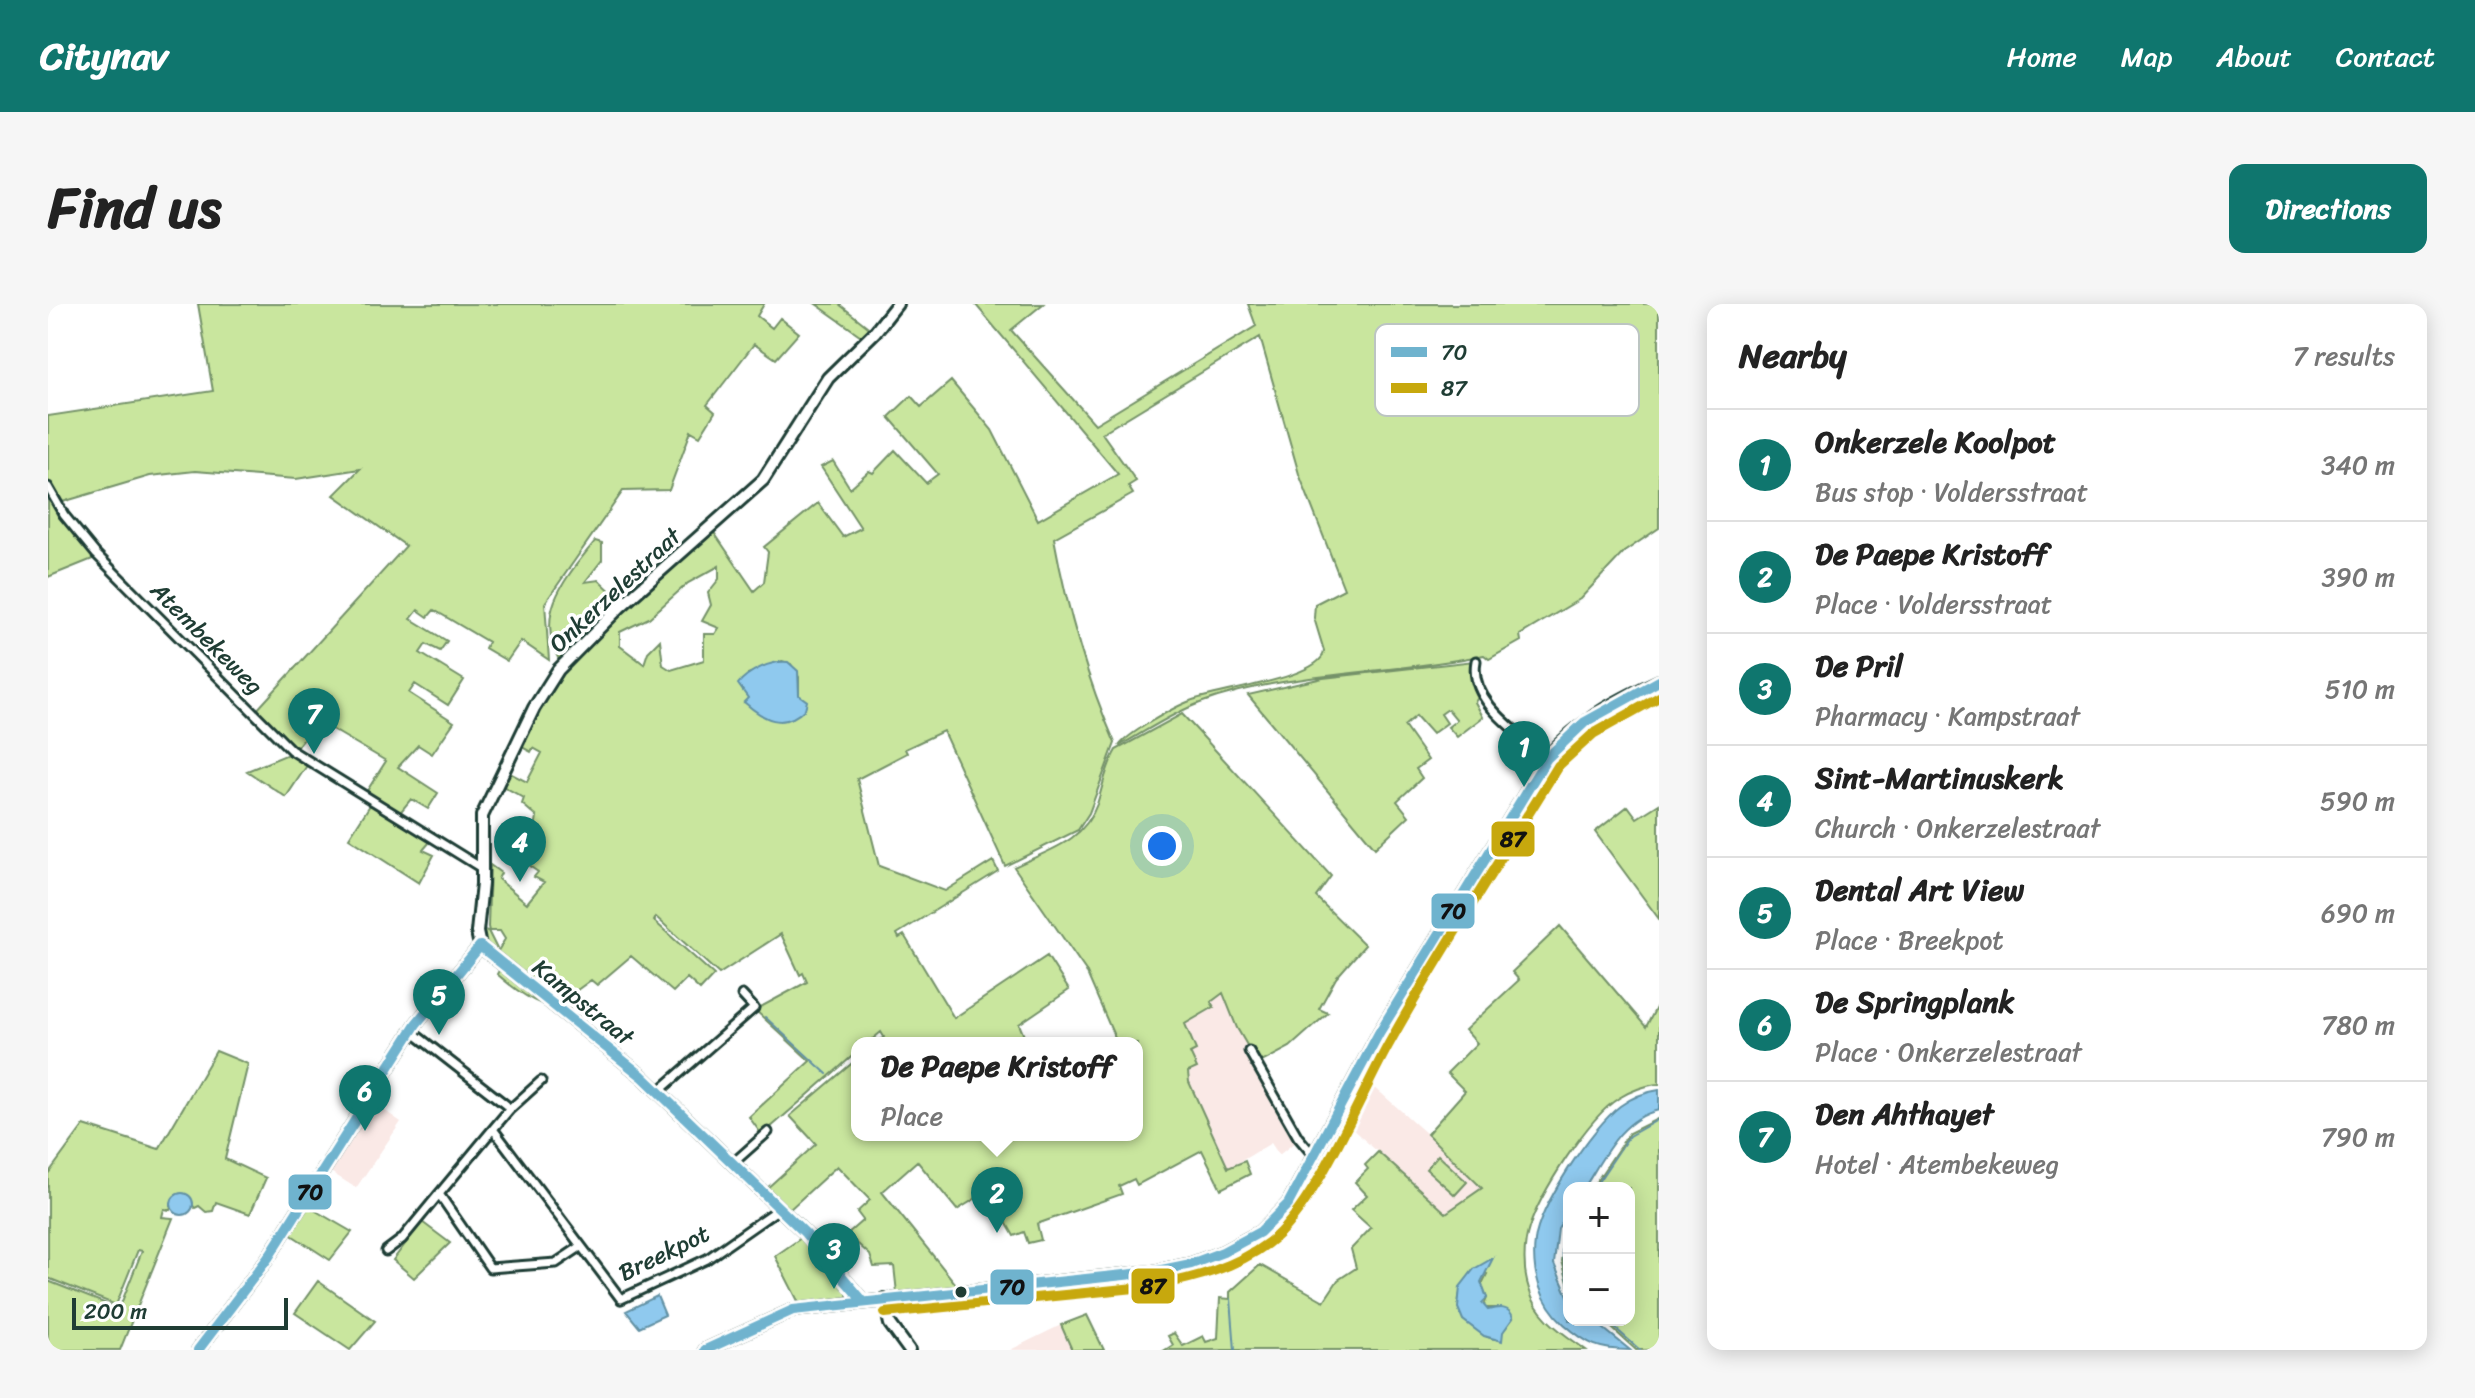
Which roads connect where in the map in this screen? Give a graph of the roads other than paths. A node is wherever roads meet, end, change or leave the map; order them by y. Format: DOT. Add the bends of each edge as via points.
graph roads {
  1 [pos="897,304"];
  2 [pos="48,487"];
  3 [pos="1476,661"];
  4 [pos="1659,681"];
  5 [pos="1547,758"];
  6 [pos="483,869"];
  7 [pos="480,946"];
  8 [pos="742,995"];
  9 [pos="411,1031"];
  10 [pos="1249,1051"];
  11 [pos="541,1081"];
  12 [pos="658,1092"];
  13 [pos="509,1110"];
  14 [pos="493,1129"];
  15 [pos="768,1132"];
  16 [pos="1314,1156"];
  17 [pos="732,1164"];
  18 [pos="439,1194"];
  19 [pos="780,1208"];
  20 [pos="580,1247"];
  21 [pos="386,1251"];
  22 [pos="884,1299"];
  23 [pos="862,1300"];
  24 [pos="198,1350"];
  25 [pos="705,1350"];
  26 [pos="909,1350"];
  1 -- 6 [label="street, Onkerzelestraat" via="828,378 763,480 620,607 558,670 482,816"];
  2 -- 6 [label="street, Atembekeweg" via="96,554 291,750"];
  3 -- 5 [label="street" via="1476,682 1483,697"];
  4 -- 5 [label="street" via="1587,718"];
  5 -- 16 [label="street" via="1379,1033"];
  6 -- 7 [label="street, Onkerzelestraat"];
  7 -- 9 [label="street"];
  7 -- 12 [label="street, Kampstraat" via="589,1030"];
  8 -- 12 [label="street" via="754,1008"];
  9 -- 13 [label="street"];
  9 -- 24 [label="street" via="273,1249"];
  10 -- 16 [label="street"];
  11 -- 13 [label="street"];
  12 -- 17 [label="street, Kampstraat"];
  13 -- 14 [label="street"];
  14 -- 18 [label="street"];
  14 -- 20 [label="street, Breekpot"];
  15 -- 17 [label="street"];
  16 -- 22 [label="street" via="1276,1219 1233,1247 1191,1264"];
  17 -- 19 [label="street, Kampstraat"];
  18 -- 20 [label="street" via="490,1268 556,1263"];
  18 -- 21 [label="street"];
  19 -- 20 [label="street, Breekpot" via="707,1259 621,1299"];
  19 -- 23 [label="street, Kampstraat"];
  22 -- 23 [label="street"];
  22 -- 26 [label="street" via="890,1324"];
  23 -- 25 [label="street" via="793,1310"];
}
